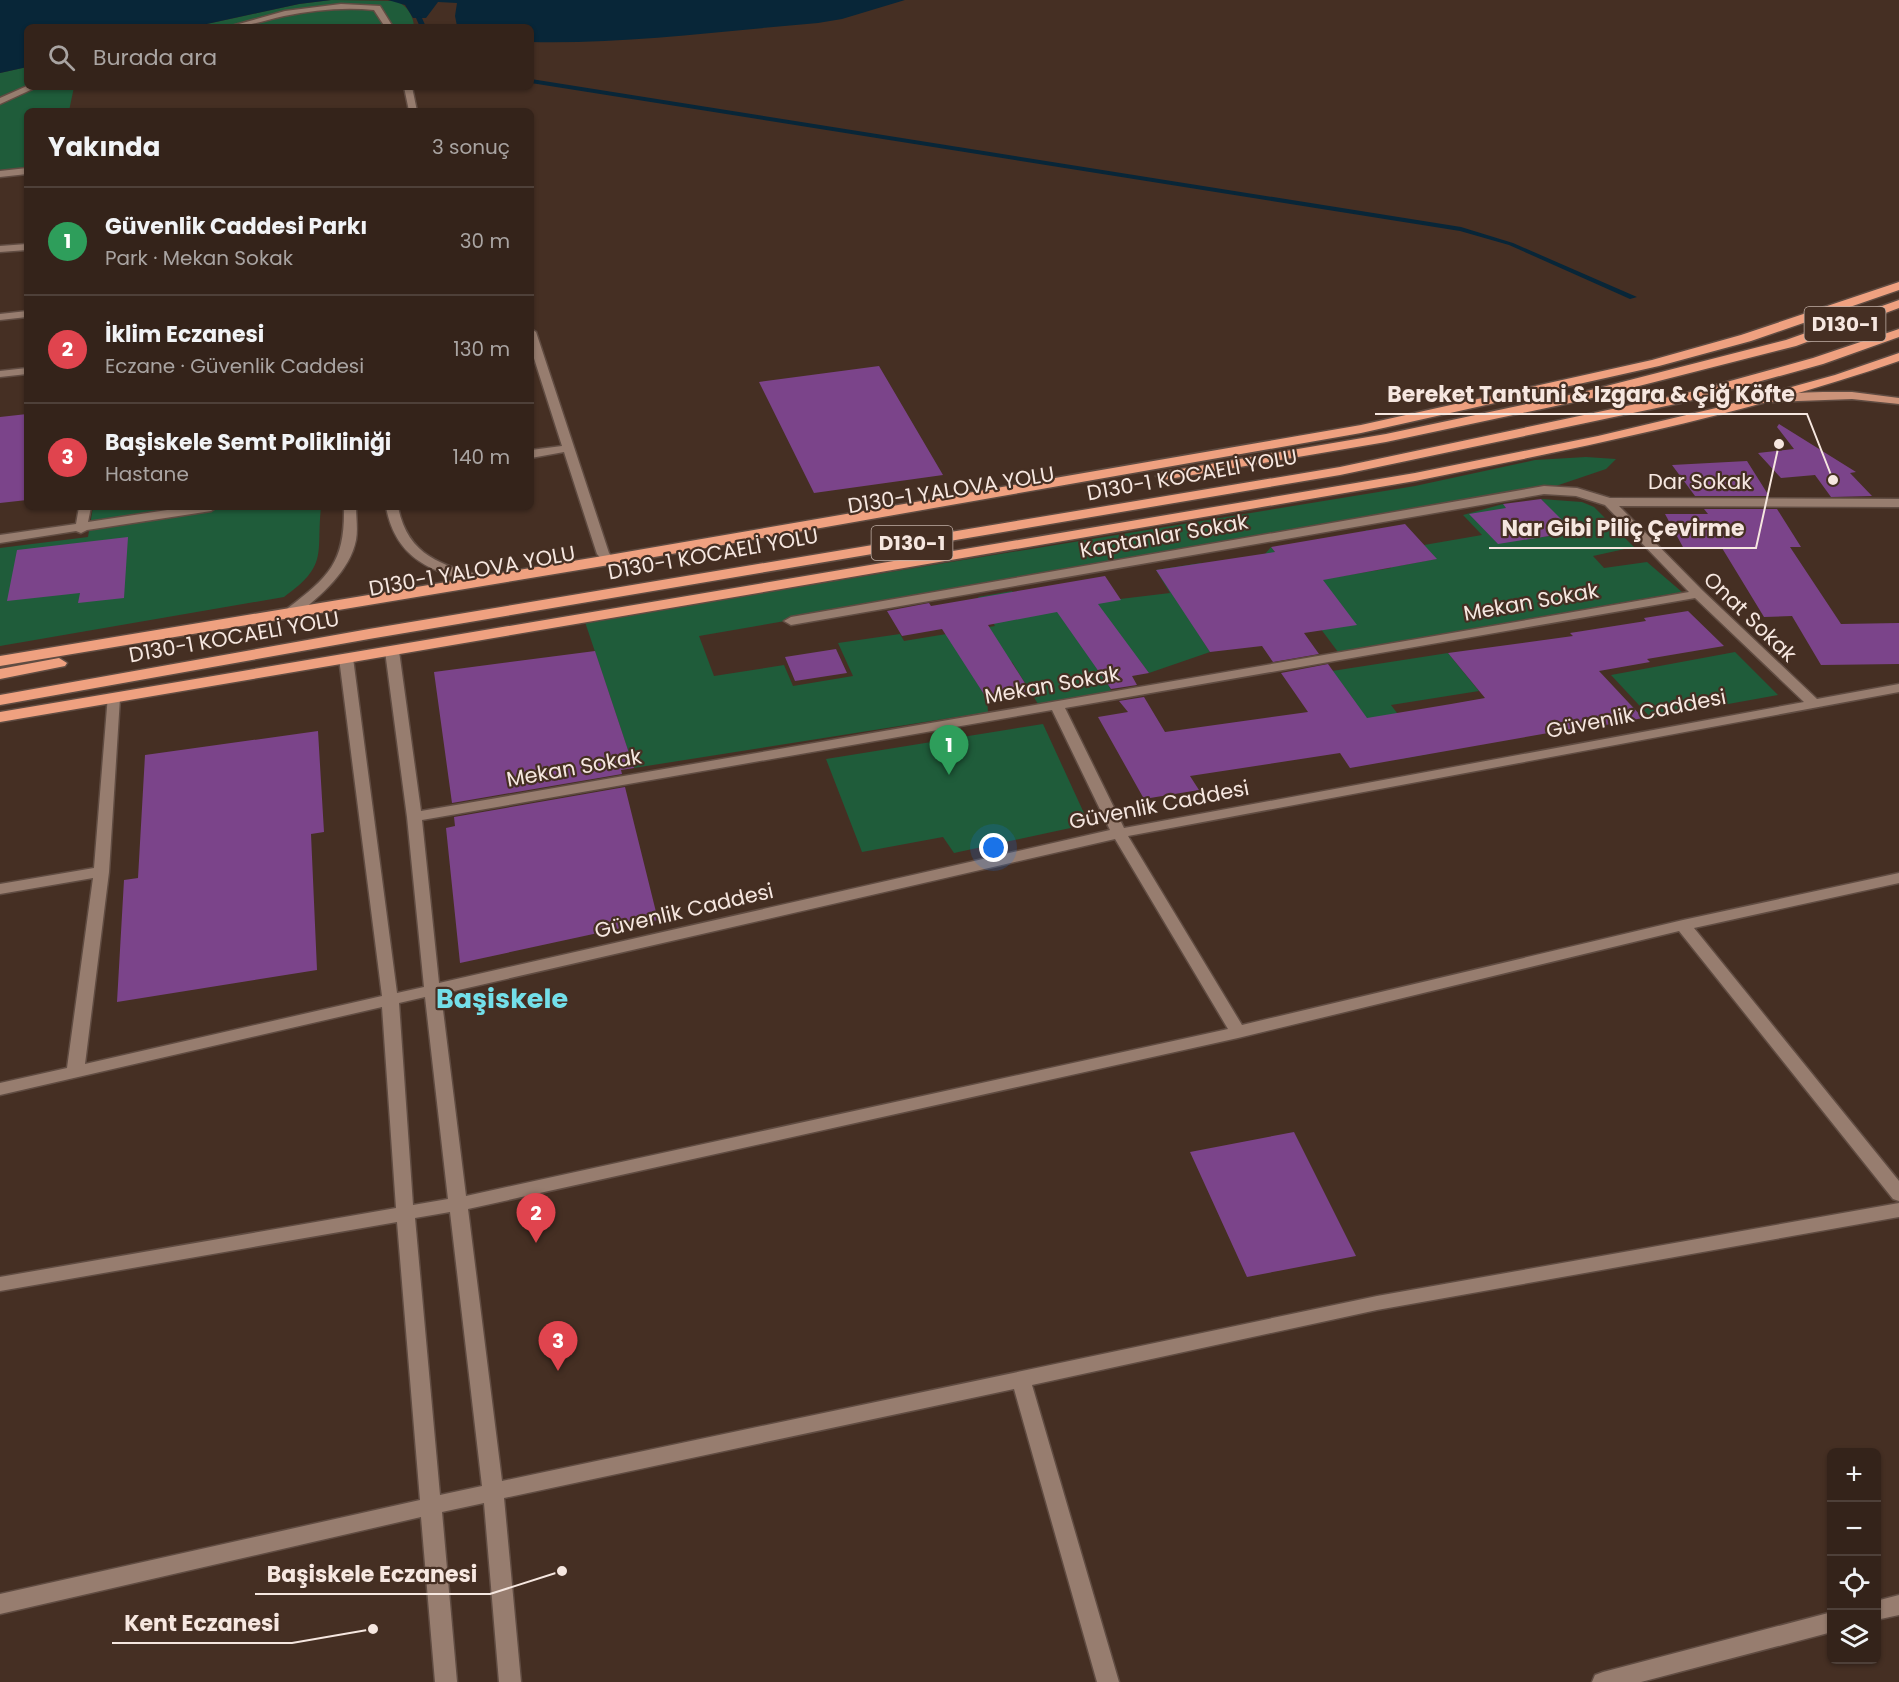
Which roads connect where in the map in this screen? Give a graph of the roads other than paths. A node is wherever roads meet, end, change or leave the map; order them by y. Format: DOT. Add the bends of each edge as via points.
graph roads {
  1 [pos="246,24"];
  2 [pos="387,24"];
  3 [pos="26,90"];
  4 [pos="409,90"];
  5 [pos="0,101"];
  6 [pos="412,108"];
  7 [pos="24,171"];
  8 [pos="0,174"];
  9 [pos="24,247"];
  10 [pos="0,249"];
  11 [pos="1899,286"];
  12 [pos="1899,304"];
  13 [pos="24,314"];
  14 [pos="0,317"];
  15 [pos="1899,333"];
  16 [pos="534,341"];
  17 [pos="1899,357"];
  18 [pos="24,371"];
  19 [pos="0,374"];
  20 [pos="1772,399"];
  21 [pos="1899,401"];
  22 [pos="569,448"];
  23 [pos="534,454"];
  24 [pos="1340,471"];
  25 [pos="1544,490"];
  26 [pos="1609,502"];
  27 [pos="1899,503"];
  28 [pos="1244,506"];
  29 [pos="84,510"];
  30 [pos="193,510"];
  31 [pos="350,510"];
  32 [pos="393,510"];
  33 [pos="81,529"];
  34 [pos="0,539"];
  35 [pos="609,560"];
  36 [pos="480,580"];
  37 [pos="1698,594"];
  38 [pos="293,611"];
  39 [pos="791,621"];
  40 [pos="392,651"];
  41 [pos="346,658"];
  42 [pos="0,661"];
  43 [pos="0,673"];
  44 [pos="1899,687"];
  45 [pos="113,698"];
  46 [pos="0,700"];
  47 [pos="1812,702"];
  48 [pos="1057,706"];
  49 [pos="0,717"];
  50 [pos="414,818"];
  51 [pos="1119,833"];
  52 [pos="101,872"];
  53 [pos="1899,878"];
  54 [pos="0,889"];
  55 [pos="1683,926"];
  56 [pos="432,990"];
  57 [pos="390,998"];
  58 [pos="1238,1032"];
  59 [pos="75,1072"];
  60 [pos="0,1089"];
  61 [pos="1899,1194"];
  62 [pos="458,1204"];
  63 [pos="1899,1210"];
  64 [pos="405,1213"];
  65 [pos="0,1284"];
  66 [pos="1021,1379"];
  67 [pos="493,1492"];
  68 [pos="429,1507"];
  69 [pos="0,1604"];
  70 [pos="1899,1605"];
  71 [pos="1880,1610"];
  72 [pos="1827,1623"];
  73 [pos="446,1682"];
  74 [pos="510,1682"];
  75 [pos="1108,1682"];
  76 [pos="1603,1682"];
  1 -- 2 [label="street" via="343,5 377,9"];
  3 -- 5 [label="street"];
  4 -- 6 [label="street"];
  7 -- 8 [label="street"];
  9 -- 10 [label="street"];
  11 -- 35 [label="highway" via="1746,338 1653,363 1361,429"];
  12 -- 43 [label="highway, D130-1 YALOVA YOLU / D130-1" via="1780,346 1584,396 1386,438"];
  13 -- 14 [label="street"];
  15 -- 24 [label="highway, D130-1 KOCAELİ YOLU / D130-1" via="1818,361 1685,398"];
  16 -- 22 [label="street"];
  17 -- 20 [label="highway"];
  18 -- 19 [label="street"];
  20 -- 21 [label="main road" via="1856,394"];
  20 -- 28 [label="highway" via="1450,470"];
  22 -- 23 [label="street"];
  22 -- 35 [label="street" via="603,554"];
  24 -- 28 [label="highway"];
  24 -- 46 [label="highway, D130-1 KOCAELİ YOLU / D130-1" via="426,624"];
  25 -- 26 [label="street, Onat Sokak" via="1577,492"];
  25 -- 39 [label="street, Kaptanlar Sokak"];
  26 -- 27 [label="street, Dar Sokak"];
  26 -- 37 [label="street, Onat Sokak"];
  28 -- 40 [label="highway"];
  29 -- 33 [label="street"];
  30 -- 33 [label="street"];
  31 -- 38 [label="street" via="348,545 342,558 321,587"];
  32 -- 36 [label="street" via="397,532 410,548 436,565"];
  33 -- 34 [label="street"];
  35 -- 36 [label="highway"];
  36 -- 38 [label="highway"];
  37 -- 47 [label="street, Onat Sokak"];
  37 -- 48 [label="street, Mekan Sokak"];
  38 -- 42 [label="highway"];
  40 -- 41 [label="highway"];
  40 -- 50 [label="street"];
  41 -- 45 [label="highway"];
  41 -- 57 [label="street"];
  44 -- 47 [label="street, Güvenlik Caddesi"];
  45 -- 49 [label="highway"];
  45 -- 52 [label="street"];
  47 -- 51 [label="street, Güvenlik Caddesi"];
  48 -- 50 [label="street, Mekan Sokak"];
  48 -- 51 [label="street"];
  50 -- 56 [label="street"];
  51 -- 56 [label="street, Güvenlik Caddesi"];
  51 -- 58 [label="street"];
  52 -- 54 [label="street"];
  52 -- 59 [label="street"];
  53 -- 55 [label="street"];
  55 -- 58 [label="street"];
  55 -- 61 [label="street"];
  56 -- 57 [label="street, Güvenlik Caddesi"];
  56 -- 62 [label="street"];
  57 -- 59 [label="street, Güvenlik Caddesi"];
  57 -- 64 [label="street"];
  58 -- 62 [label="street"];
  59 -- 60 [label="street, Güvenlik Caddesi"];
  62 -- 64 [label="street"];
  62 -- 67 [label="street"];
  63 -- 66 [label="street" via="1377,1303"];
  64 -- 65 [label="street"];
  64 -- 68 [label="street"];
  66 -- 67 [label="street"];
  66 -- 75 [label="street"];
  67 -- 68 [label="street"];
  67 -- 74 [label="street"];
  68 -- 69 [label="street"];
  68 -- 73 [label="street"];
  70 -- 71 [label="street"];
  72 -- 76 [label="street"];
}
